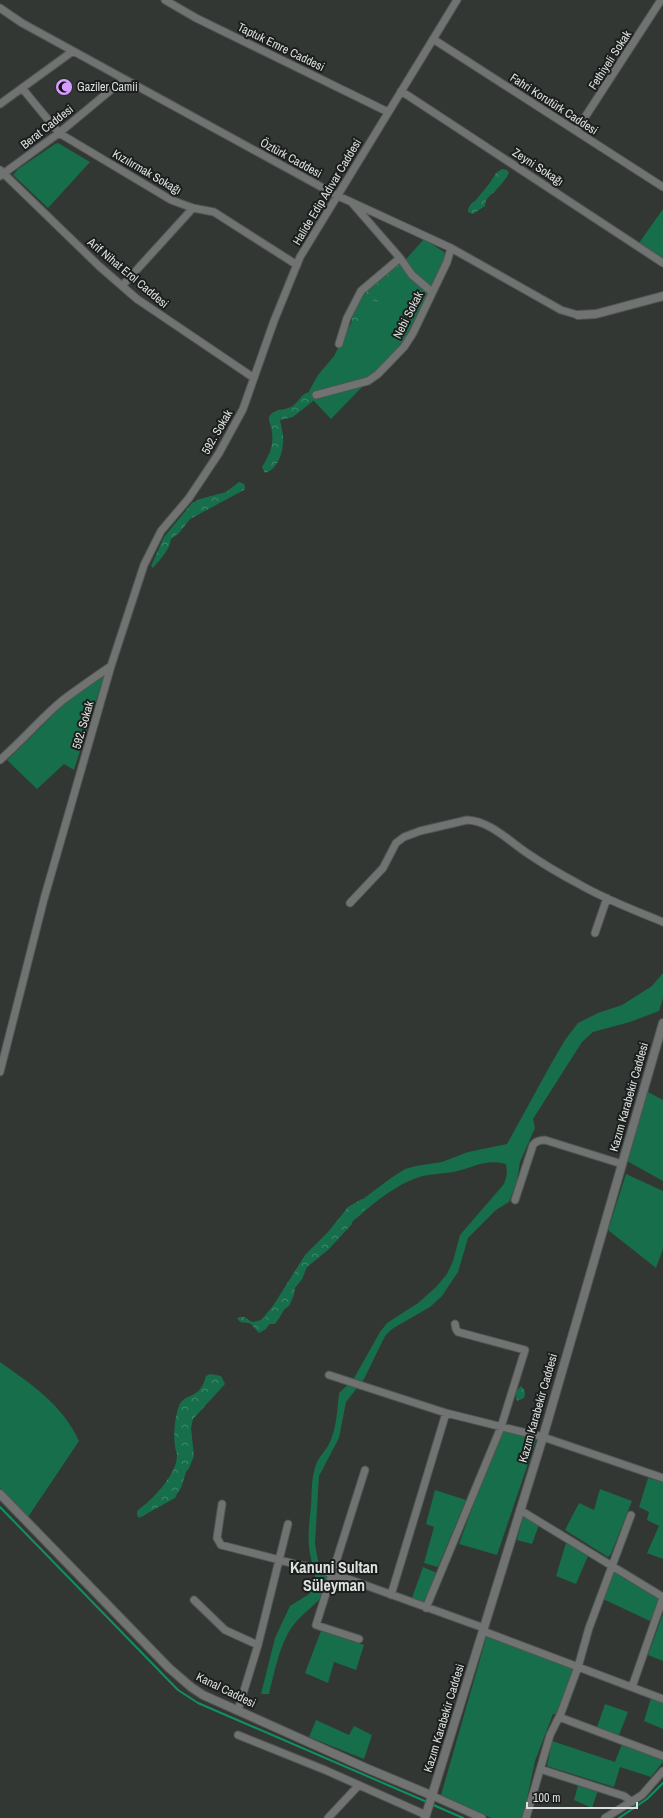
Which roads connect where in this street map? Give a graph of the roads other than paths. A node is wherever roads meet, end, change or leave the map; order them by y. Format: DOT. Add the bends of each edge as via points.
graph roads {
  1 [pos="165,0"];
  2 [pos="457,0"];
  3 [pos="661,0"];
  4 [pos="0,8"];
  5 [pos="432,39"];
  6 [pos="73,51"];
  7 [pos="124,79"];
  8 [pos="22,88"];
  9 [pos="401,90"];
  10 [pos="0,104"];
  11 [pos="388,112"];
  12 [pos="576,131"];
  13 [pos="59,133"];
  14 [pos="1,174"];
  15 [pos="663,187"];
  16 [pos="336,195"];
  17 [pos="352,202"];
  18 [pos="193,208"];
  19 [pos="451,248"];
  20 [pos="400,258"];
  21 [pos="663,263"];
  22 [pos="298,265"];
  23 [pos="122,286"];
  24 [pos="432,292"];
  25 [pos="663,296"];
  26 [pos="578,315"];
  27 [pos="340,344"];
  28 [pos="254,378"];
  29 [pos="316,395"];
  30 [pos="243,409"];
  31 [pos="111,666"];
  32 [pos="0,760"];
  33 [pos="607,898"];
  34 [pos="350,904"];
  35 [pos="663,922"];
  36 [pos="595,933"];
  37 [pos="663,1023"];
  38 [pos="0,1072"];
  39 [pos="622,1164"];
  40 [pos="515,1200"];
  41 [pos="455,1324"];
  42 [pos="329,1375"];
  43 [pos="446,1413"];
  44 [pos="501,1427"];
  45 [pos="543,1437"];
  46 [pos="365,1470"];
  47 [pos="663,1478"];
  48 [pos="0,1494"];
  49 [pos="222,1504"];
  50 [pos="520,1510"];
  51 [pos="631,1515"];
  52 [pos="288,1524"];
  53 [pos="279,1560"];
  54 [pos="612,1565"];
  55 [pos="332,1575"];
  56 [pos="391,1595"];
  57 [pos="663,1598"];
  58 [pos="194,1600"];
  59 [pos="426,1608"];
  60 [pos="484,1630"];
  61 [pos="359,1639"];
  62 [pos="258,1645"];
  63 [pos="578,1667"];
  64 [pos="632,1687"];
  65 [pos="663,1699"];
  66 [pos="238,1710"];
  67 [pos="559,1717"];
  68 [pos="238,1734"];
  69 [pos="663,1756"];
  70 [pos="540,1769"];
  71 [pos="663,1771"];
  72 [pos="359,1786"];
  73 [pos="432,1797"];
  74 [pos="632,1802"];
  75 [pos="426,1815"];
  76 [pos="328,1818"];
  77 [pos="482,1818"];
  78 [pos="526,1818"];
  79 [pos="605,1818"];
  1 -- 11 [label="street, Taptuk Emre Caddesi" via="196,18"];
  2 -- 5 [label="street, Halide Edip Adıvar Caddesi"];
  3 -- 12 [label="street, Fethiyeli Sokak"];
  4 -- 6 [label="street, Öztürk Caddesi"];
  5 -- 9 [label="street, Halide Edip Adıvar Caddesi"];
  5 -- 12 [label="street, Fahri Korutürk Caddesi"];
  6 -- 7 [label="street, Öztürk Caddesi"];
  6 -- 8 [label="street"];
  7 -- 13 [label="street, Berat Caddesi"];
  7 -- 16 [label="street, Öztürk Caddesi"];
  8 -- 10 [label="street"];
  8 -- 13 [label="street, Kızılırmak Sokağı"];
  9 -- 11 [label="street, Halide Edip Adıvar Caddesi"];
  9 -- 21 [label="street, Zeyni Sokağı"];
  11 -- 16 [label="street, Halide Edip Adıvar Caddesi"];
  12 -- 15 [label="street, Fahri Korutürk Caddesi"];
  13 -- 14 [label="street, Berat Caddesi"];
  13 -- 18 [label="street, Kızılırmak Sokağı" via="171,200"];
  14 -- 23 [label="street, Arif Nihat Erol Caddesi"];
  16 -- 17 [label="street, Öztürk Caddesi"];
  16 -- 22 [label="street, Halide Edip Adıvar Caddesi"];
  17 -- 19 [label="street, Öztürk Caddesi"];
  17 -- 20 [label="street"];
  18 -- 22 [label="street, Kızılırmak Sokağı" via="214,212"];
  18 -- 23 [label="street"];
  19 -- 24 [label="street, Nebi Sokak"];
  19 -- 26 [label="street, Öztürk Caddesi" via="561,310"];
  20 -- 24 [label="street" via="412,275"];
  20 -- 27 [label="street" via="361,291 347,318"];
  22 -- 28 [label="street, Halide Edip Adıvar Caddesi" via="274,321"];
  23 -- 28 [label="street, Arif Nihat Erol Caddesi" via="161,316"];
  24 -- 29 [label="street, Nebi Sokak" via="404,347 378,374 368,381"];
  25 -- 26 [label="street" via="596,314"];
  28 -- 30 [label="street, Halide Edip Adıvar Caddesi"];
  30 -- 31 [label="street, 592. Sokak" via="219,453 189,498 161,531 144,565"];
  31 -- 32 [label="street" via="62,701"];
  31 -- 38 [label="street, 592. Sokak" via="44,898"];
  33 -- 34 [label="street" via="547,866 479,822 467,820 420,830 400,840 384,868"];
  33 -- 35 [label="street"];
  33 -- 36 [label="street"];
  37 -- 39 [label="street, Kazım Karabekir Caddesi"];
  39 -- 40 [label="street" via="545,1140 535,1142"];
  39 -- 45 [label="street, Kazım Karabekir Caddesi"];
  41 -- 44 [label="street" via="458,1332 525,1350"];
  42 -- 43 [label="street"];
  43 -- 44 [label="street"];
  43 -- 56 [label="street"];
  44 -- 45 [label="street"];
  44 -- 59 [label="street"];
  45 -- 47 [label="street"];
  45 -- 50 [label="street, Kazım Karabekir Caddesi"];
  46 -- 55 [label="street"];
  48 -- 66 [label="street, Kanal Caddesi" via="179,1678 203,1695"];
  49 -- 53 [label="street" via="218,1543"];
  50 -- 54 [label="street"];
  50 -- 60 [label="street, Kazım Karabekir Caddesi"];
  51 -- 54 [label="street"];
  52 -- 53 [label="street"];
  53 -- 55 [label="street" via="319,1568"];
  53 -- 62 [label="street"];
  54 -- 57 [label="street"];
  54 -- 63 [label="street"];
  55 -- 56 [label="street"];
  55 -- 61 [label="street" via="316,1625"];
  56 -- 59 [label="street"];
  57 -- 64 [label="street"];
  58 -- 62 [label="street" via="225,1630"];
  59 -- 60 [label="street"];
  60 -- 63 [label="street"];
  60 -- 73 [label="street, Kazım Karabekir Caddesi"];
  62 -- 66 [label="street"];
  63 -- 64 [label="street"];
  63 -- 67 [label="street"];
  64 -- 65 [label="street"];
  66 -- 73 [label="street, Kanal Caddesi"];
  67 -- 69 [label="street"];
  67 -- 70 [label="street" via="550,1735"];
  68 -- 72 [label="street"];
  70 -- 74 [label="street" via="624,1796"];
  70 -- 78 [label="street"];
  71 -- 74 [label="street" via="651,1786"];
  72 -- 75 [label="street"];
  72 -- 76 [label="street"];
  73 -- 75 [label="street, Kazım Karabekir Caddesi"];
  73 -- 77 [label="street"];
  74 -- 79 [label="street"];
}
